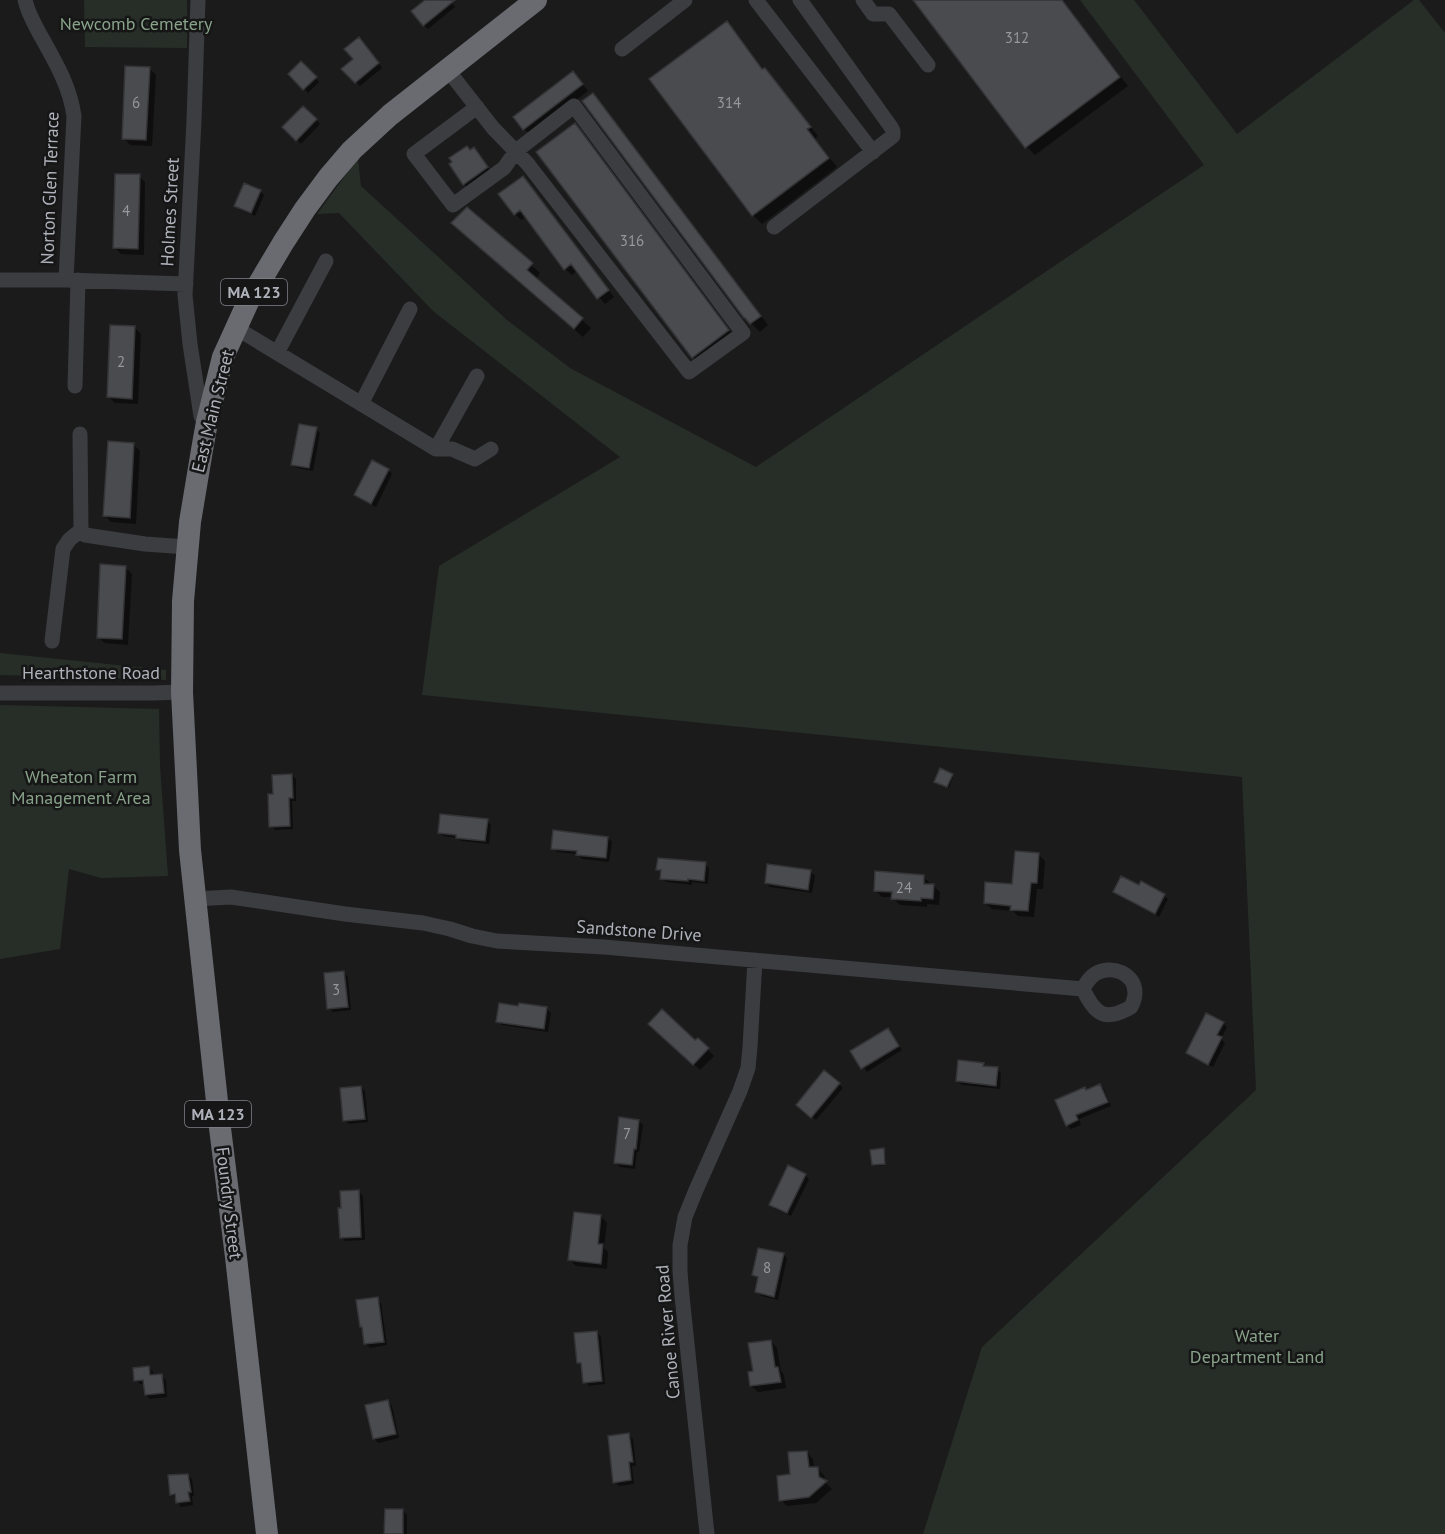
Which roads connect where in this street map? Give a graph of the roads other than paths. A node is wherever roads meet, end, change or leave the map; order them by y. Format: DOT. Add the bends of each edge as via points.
graph roads {
  1 [pos="25,0"];
  2 [pos="198,0"];
  3 [pos="536,0"];
  4 [pos="685,0"];
  5 [pos="756,0"];
  6 [pos="800,0"];
  7 [pos="864,0"];
  8 [pos="622,49"];
  9 [pos="928,65"];
  10 [pos="447,69"];
  11 [pos="477,107"];
  12 [pos="516,151"];
  13 [pos="873,152"];
  14 [pos="774,227"];
  15 [pos="326,261"];
  16 [pos="0,280"];
  17 [pos="72,280"];
  18 [pos="186,284"];
  19 [pos="410,309"];
  20 [pos="236,328"];
  21 [pos="277,353"];
  22 [pos="477,376"];
  23 [pos="75,386"];
  24 [pos="361,404"];
  25 [pos="207,422"];
  26 [pos="80,434"];
  27 [pos="436,449"];
  28 [pos="490,449"];
  29 [pos="81,530"];
  30 [pos="187,547"];
  31 [pos="52,641"];
  32 [pos="182,692"];
  33 [pos="0,693"];
  34 [pos="195,899"];
  35 [pos="755,960"];
  36 [pos="1083,989"];
  37 [pos="267,1534"];
  38 [pos="707,1534"];
  1 -- 17 [label="street, Norton Glen Terrace" via="72,101"];
  2 -- 18 [label="street, Holmes Street"];
  3 -- 10 [label="highway, East Main Street / MA 123"];
  4 -- 8 [label="street"];
  5 -- 13 [label="street"];
  6 -- 13 [label="street" via="893,131 892,138"];
  7 -- 9 [label="street" via="873,14 890,14"];
  10 -- 11 [label="street"];
  10 -- 20 [label="highway, East Main Street / MA 123" via="390,115 328,178 263,275"];
  11 -- 12 [label="street"];
  11 -- 12 [label="street" via="414,154 453,205 504,168"];
  12 -- 12 [label="street" via="689,372 743,333 574,106"];
  13 -- 14 [label="street"];
  15 -- 21 [label="street"];
  16 -- 17 [label="street"];
  17 -- 18 [label="street"];
  17 -- 23 [label="street, Norton Glen Terrace"];
  18 -- 25 [label="street, Holmes Street" via="196,387 201,416"];
  19 -- 24 [label="street"];
  20 -- 21 [label="street"];
  20 -- 25 [label="highway, East Main Street / MA 123" via="223,357"];
  21 -- 24 [label="street"];
  22 -- 27 [label="street"];
  24 -- 27 [label="street"];
  25 -- 30 [label="highway, East Main Street / MA 123"];
  26 -- 29 [label="street"];
  27 -- 28 [label="street" via="452,449 475,459"];
  29 -- 30 [label="street" via="85,535"];
  29 -- 31 [label="street" via="63,549"];
  30 -- 32 [label="highway, East Main Street / MA 123"];
  32 -- 33 [label="street, Hearthstone Road"];
  32 -- 34 [label="highway, Foundry Street / MA 123"];
  34 -- 35 [label="street, Sandstone Drive" via="231,897 423,923 497,941"];
  34 -- 37 [label="highway, Foundry Street / MA 123"];
  35 -- 36 [label="street, Sandstone Drive"];
  35 -- 38 [label="street, Canoe River Road" via="748,1068 685,1217 680,1245"];
}
